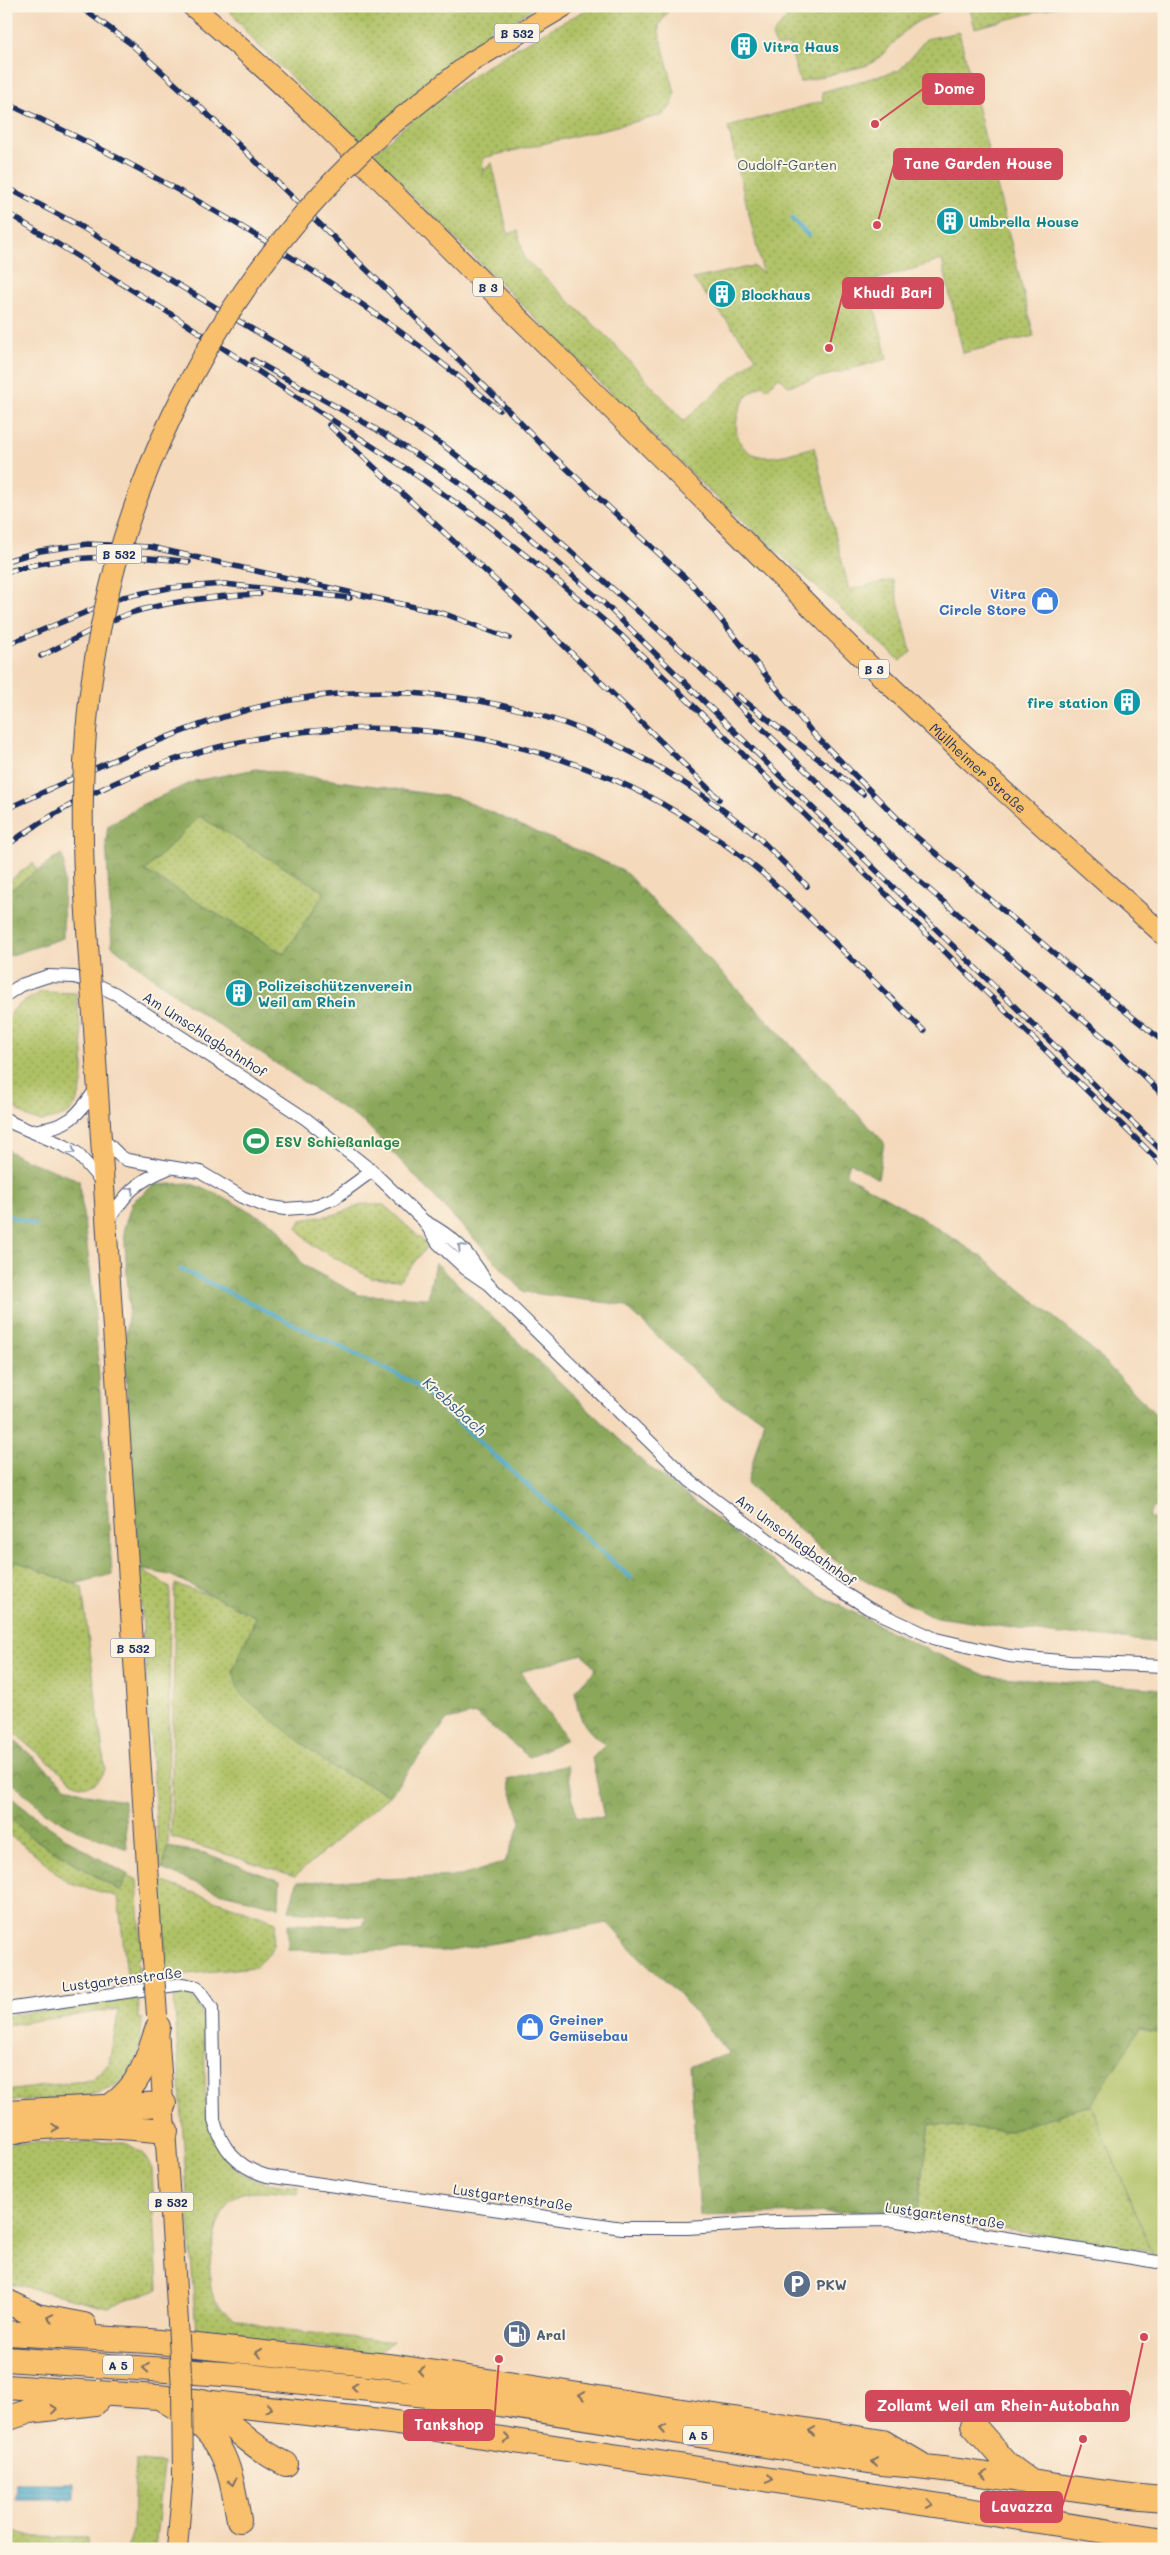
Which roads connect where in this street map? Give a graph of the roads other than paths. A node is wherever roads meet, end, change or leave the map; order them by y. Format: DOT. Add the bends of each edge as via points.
graph roads {
  1 [pos="192,6"];
  2 [pos="215,6"];
  3 [pos="565,6"];
  4 [pos="225,34"];
  5 [pos="1164,935"];
  6 [pos="6,995"];
  7 [pos="98,1086"];
  8 [pos="6,1118"];
  9 [pos="31,1131"];
  10 [pos="101,1137"];
  11 [pos="168,1169"];
  12 [pos="372,1171"];
  13 [pos="103,1183"];
  14 [pos="106,1225"];
  15 [pos="1164,1666"];
  16 [pos="6,2009"];
  17 [pos="158,2021"];
  18 [pos="164,2104"];
  19 [pos="112,2105"];
  20 [pos="6,2112"];
  21 [pos="166,2131"];
  22 [pos="6,2133"];
  23 [pos="1164,2264"];
  24 [pos="6,2301"];
  25 [pos="6,2333"];
  26 [pos="149,2341"];
  27 [pos="6,2359"];
  28 [pos="6,2387"];
  29 [pos="122,2396"];
  30 [pos="158,2397"];
  31 [pos="203,2401"];
  32 [pos="6,2419"];
  33 [pos="972,2424"];
  34 [pos="286,2464"];
  35 [pos="924,2466"];
  36 [pos="1032,2483"];
  37 [pos="1164,2492"];
  38 [pos="1110,2495"];
  39 [pos="1164,2499"];
  40 [pos="1164,2509"];
  41 [pos="1008,2516"];
  42 [pos="239,2520"];
  43 [pos="1164,2540"];
  44 [pos="177,2549"];
  45 [pos="1109,2549"];
  1 -- 4 [label="main road, B 3"];
  2 -- 4 [label="main road"];
  3 -- 7 [label="main road, B 532, bridge" via="471,62 388,128 316,200 249,283 224,321 179,401 138,494 112,580 95,655 84,762 83,843"];
  4 -- 5 [label="main road, Müllheimer Straße / B 3" via="432,232 950,740"];
  6 -- 12 [label="street, Am Umschlagbahnhof" via="21,985 48,976 74,977 100,985 253,1082"];
  7 -- 9 [label="street" via="74,1118 62,1126"];
  7 -- 10 [label="main road, B 532"];
  8 -- 9 [label="street"];
  9 -- 13 [label="street, one-way" via="76,1153"];
  10 -- 11 [label="street" via="127,1160"];
  10 -- 13 [label="main road, B 532"];
  11 -- 12 [label="street" via="200,1172 242,1197 285,1209 312,1207 335,1198"];
  14 -- 11 [label="street, one-way" via="137,1184"];
  12 -- 15 [label="street, Am Umschlagbahnhof" via="424,1221 438,1243 488,1284 690,1481 817,1576 860,1603 936,1639 1009,1656"];
  13 -- 14 [label="main road, B 532"];
  14 -- 17 [label="main road, B 532, bridge"];
  16 -- 23 [label="street, Lustgartenstraße" via="183,1984 197,1987 212,2008 214,2120 219,2137 240,2164 267,2176 622,2228 891,2220"];
  17 -- 18 [label="main road, B 532"];
  17 -- 19 [label="highway" via="146,2062 133,2087"];
  18 -- 19 [label="highway"];
  18 -- 21 [label="main road, B 532"];
  19 -- 20 [label="highway"];
  22 -- 21 [label="highway, one-way" via="88,2126"];
  21 -- 44 [label="main road, B 532, bridge" via="182,2388 183,2479"];
  26 -- 24 [label="highway, one-way" via="37,2316"];
  25 -- 26 [label="highway"];
  35 -- 26 [label="highway, one-way" via="883,2442 397,2368"];
  35 -- 27 [label="highway, A 5, one-way" via="881,2463 473,2400 238,2375"];
  28 -- 29 [label="highway, A 5"];
  29 -- 30 [label="highway, A 5"];
  32 -- 29 [label="highway, one-way" via="30,2411 84,2406"];
  30 -- 31 [label="highway, A 5"];
  30 -- 42 [label="highway, one-way" via="188,2414 211,2434 228,2466"];
  31 -- 34 [label="highway" via="272,2458"];
  31 -- 41 [label="highway, A 5, one-way" via="390,2422"];
  33 -- 36 [label="highway" via="1008,2465"];
  36 -- 35 [label="highway, A 5, one-way"];
  36 -- 38 [label="highway, A 5"];
  37 -- 38 [label="highway, A 5"];
  38 -- 39 [label="highway, A 5"];
  38 -- 40 [label="highway, A 5"];
  41 -- 43 [label="highway, A 5"];
  41 -- 45 [label="highway"];
}
